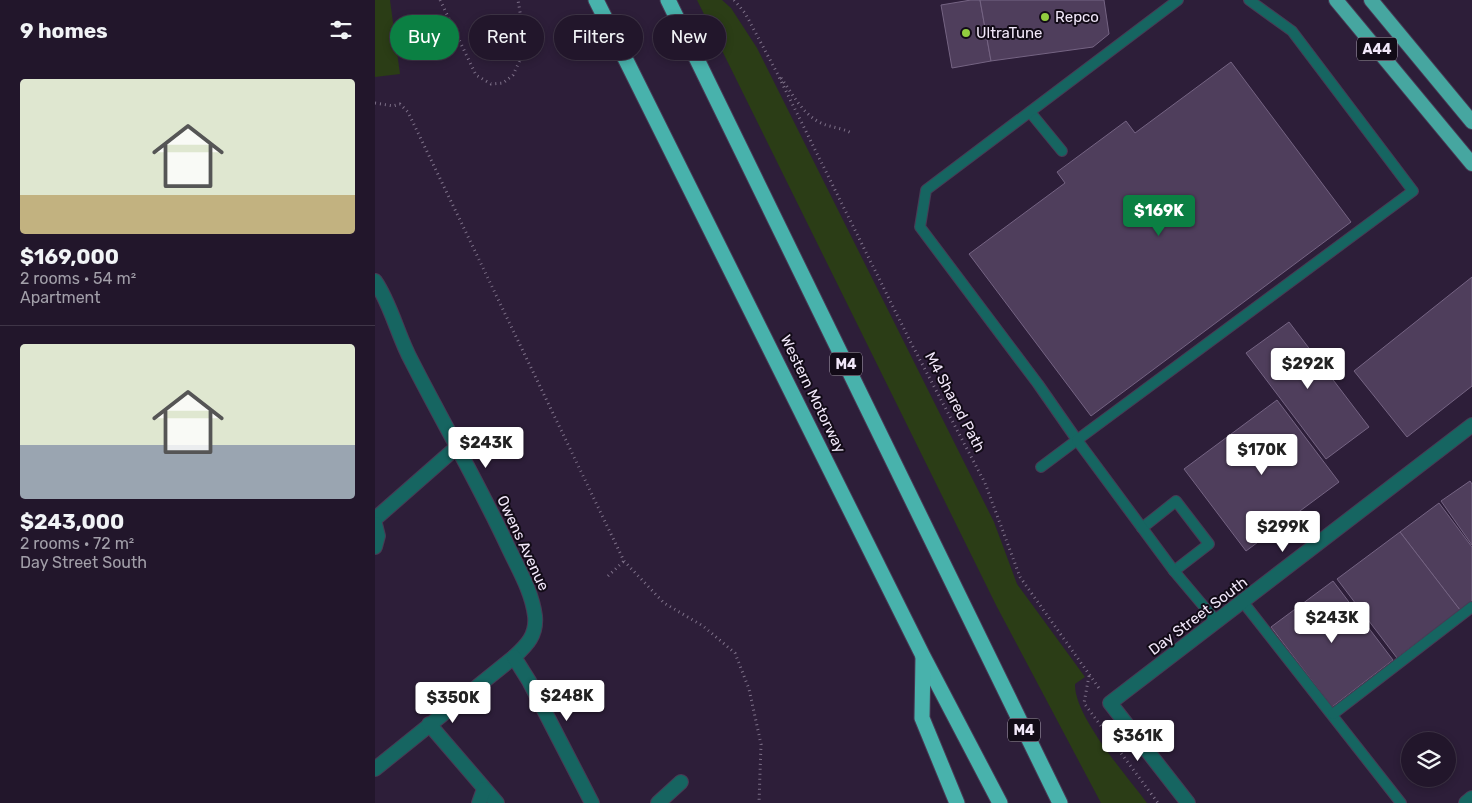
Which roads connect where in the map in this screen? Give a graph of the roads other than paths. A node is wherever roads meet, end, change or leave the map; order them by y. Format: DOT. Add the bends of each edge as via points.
graph roads {
  1 [pos="596,0"];
  2 [pos="668,0"];
  3 [pos="1177,0"];
  4 [pos="1249,0"];
  5 [pos="1336,0"];
  6 [pos="1371,0"];
  7 [pos="1030,112"];
  8 [pos="1472,122"];
  9 [pos="1062,152"];
  10 [pos="1472,164"];
  11 [pos="375,281"];
  12 [pos="1472,425"];
  13 [pos="1077,440"];
  14 [pos="458,446"];
  15 [pos="1041,468"];
  16 [pos="375,519"];
  17 [pos="375,524"];
  18 [pos="1142,528"];
  19 [pos="375,547"];
  20 [pos="1174,571"];
  21 [pos="1243,602"];
  22 [pos="1472,607"];
  23 [pos="1217,622"];
  24 [pos="923,656"];
  25 [pos="514,657"];
  26 [pos="1333,714"];
  27 [pos="429,724"];
  28 [pos="375,769"];
  29 [pos="681,782"];
  30 [pos="484,789"];
  31 [pos="1472,798"];
  32 [pos="479,803"];
  33 [pos="497,803"];
  34 [pos="592,803"];
  35 [pos="657,803"];
  36 [pos="957,803"];
  37 [pos="999,803"];
  38 [pos="1060,803"];
  39 [pos="1188,803"];
  40 [pos="1401,803"];
  41 [pos="1466,803"];
  1 -- 24 [label="highway, Western Motorway"];
  2 -- 38 [label="highway, M4"];
  3 -- 7 [label="lane"];
  4 -- 13 [label="lane" via="1292,31 1413,190"];
  5 -- 10 [label="highway, A44"];
  6 -- 8 [label="highway, A44"];
  7 -- 9 [label="lane"];
  7 -- 13 [label="lane" via="926,190 920,227"];
  11 -- 14 [label="street, Owens Avenue" via="383,292 410,359"];
  12 -- 21 [label="street, Day Street South"];
  13 -- 15 [label="lane"];
  13 -- 18 [label="lane"];
  14 -- 16 [label="street"];
  14 -- 25 [label="street, Owens Avenue" via="532,599 535,618 532,638"];
  17 -- 19 [label="street" via="378,536"];
  18 -- 20 [label="lane"];
  18 -- 20 [label="lane" via="1176,501 1209,544"];
  20 -- 23 [label="lane"];
  21 -- 23 [label="street, Day Street South"];
  21 -- 26 [label="lane"];
  22 -- 26 [label="lane"];
  23 -- 39 [label="street, Day Street South" via="1110,703"];
  24 -- 36 [label="highway" via="922,718"];
  24 -- 37 [label="highway, Western Motorway"];
  25 -- 27 [label="street, Owens Avenue"];
  25 -- 34 [label="street"];
  26 -- 40 [label="lane"];
  27 -- 28 [label="street, Owens Avenue"];
  27 -- 30 [label="street"];
  29 -- 35 [label="street"];
  30 -- 32 [label="street"];
  30 -- 33 [label="street"];
  31 -- 41 [label="street"];
}
